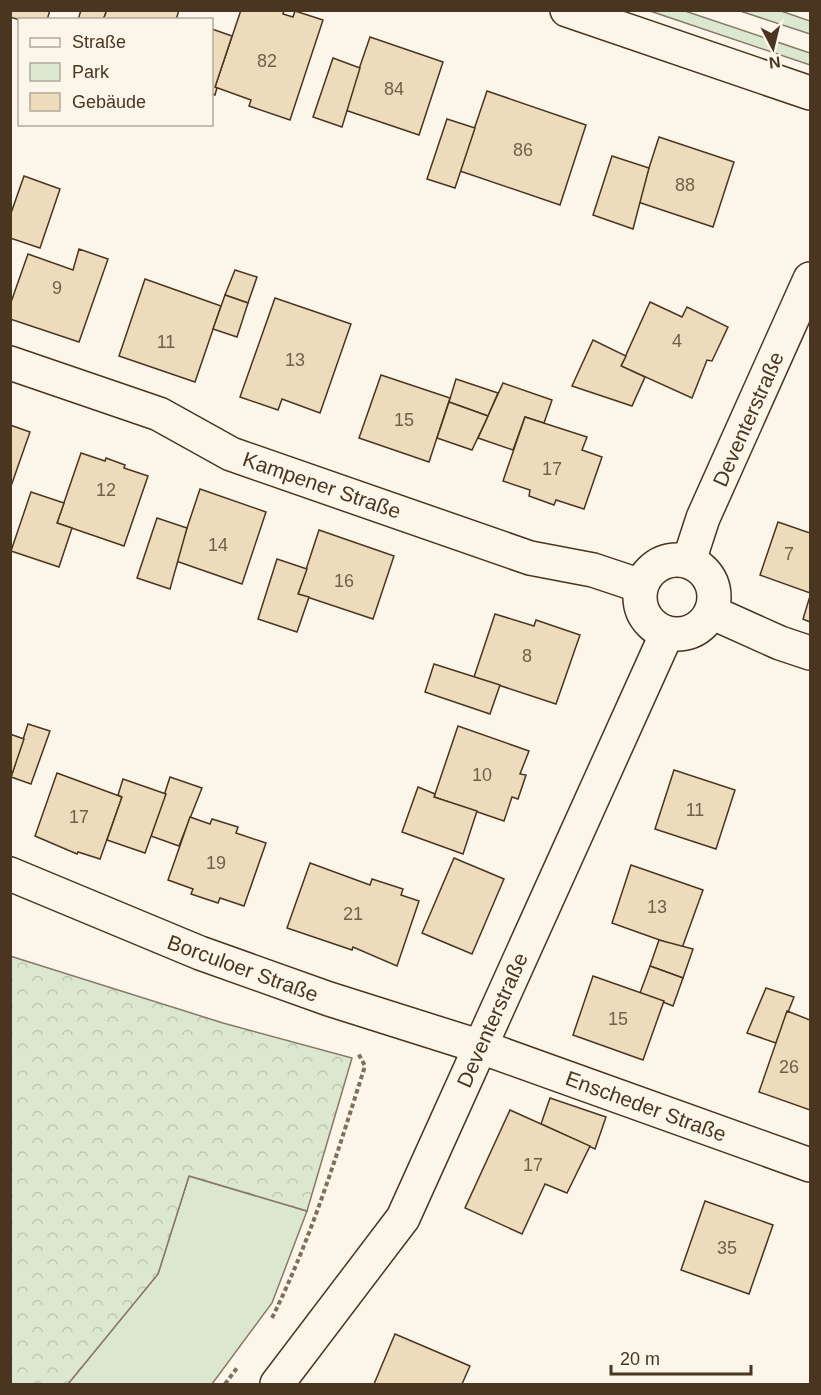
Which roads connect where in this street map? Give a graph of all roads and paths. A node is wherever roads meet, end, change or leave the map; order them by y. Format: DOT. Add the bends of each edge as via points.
graph roads {
  1 [pos="567,10"];
  2 [pos="810,93"];
  3 [pos="810,279"];
  4 [pos="10,363"];
  5 [pos="689,561"];
  6 [pos="641,586"];
  7 [pos="711,612"];
  8 [pos="667,633"];
  9 [pos="810,653"];
  10 [pos="10,874"];
  11 [pos="354,1044"];
  12 [pos="481,1047"];
  13 [pos="810,1165"];
  14 [pos="268,1327"];
  15 [pos="239,1365"];
  16 [pos="225,1384"];
  17 [pos="276,1384"];
  1 -- 2 [label="street"];
  3 -- 5 [label="street, Deventerstraße" via="704,518"];
  4 -- 6 [label="street, Kampener Straße" via="159,414 231,454 530,558 593,570"];
  5 -- 6 [label="street" via="664,562 653,568"];
  5 -- 7 [label="street" via="700,567 713,588"];
  6 -- 8 [label="street" via="643,613 650,623"];
  7 -- 8 [label="street" via="695,630"];
  7 -- 9 [label="street"];
  8 -- 12 [label="street, Deventerstraße"];
  10 -- 12 [label="street, Borculoer Straße" via="200,953 328,999"];
  11 -- 14 [label="path" via="365,1065 297,1267"];
  12 -- 13 [label="street, Enscheder Straße"];
  12 -- 17 [label="street, Deventerstraße" via="403,1218"];
  15 -- 16 [label="path"];
}
